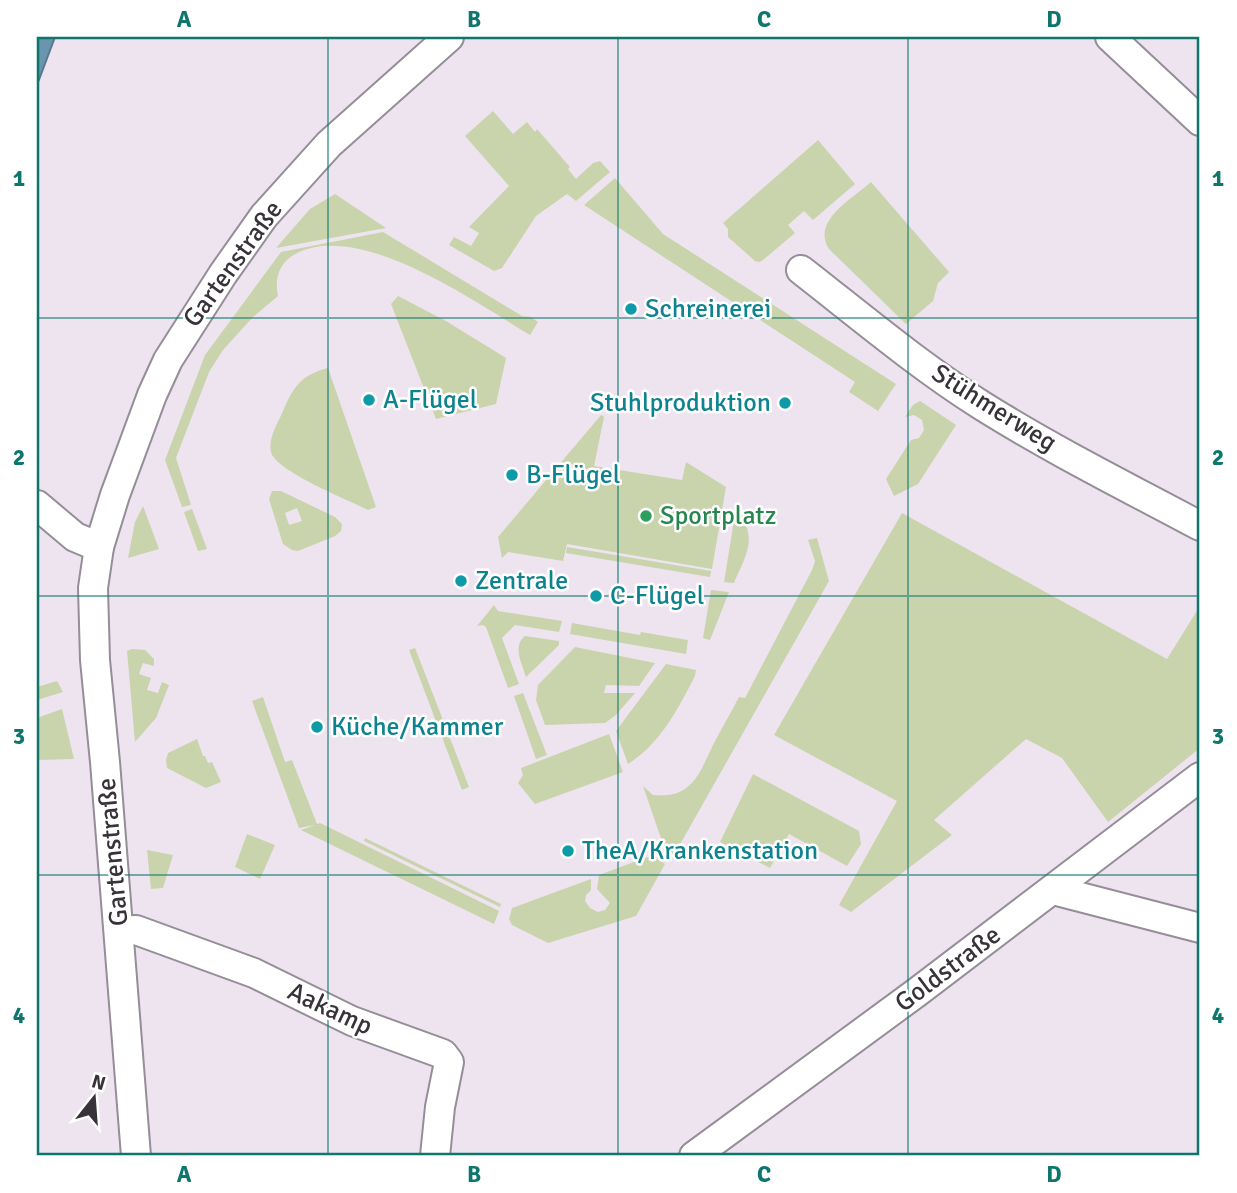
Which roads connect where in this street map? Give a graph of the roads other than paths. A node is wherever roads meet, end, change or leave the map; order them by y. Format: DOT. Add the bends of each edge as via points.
graph roads {
  1 [pos="449,37"];
  2 [pos="1110,37"];
  3 [pos="1200,121"];
  4 [pos="801,271"];
  5 [pos="37,505"];
  6 [pos="1200,526"];
  7 [pos="99,547"];
  8 [pos="1200,777"];
  9 [pos="1053,890"];
  10 [pos="1200,928"];
  11 [pos="119,931"];
  12 [pos="136,1156"];
  13 [pos="435,1156"];
  14 [pos="694,1156"];
  1 -- 7 [label="street, Gartenstraße" via="310,164 264,216 208,296 152,395"];
  2 -- 3 [label="street"];
  4 -- 6 [label="street, Stühmerweg" via="981,405"];
  5 -- 7 [label="street" via="75,537"];
  7 -- 11 [label="street, Gartenstraße" via="93,588 95,660"];
  8 -- 9 [label="street, Goldstraße"];
  9 -- 10 [label="street"];
  9 -- 14 [label="street, Goldstraße"];
  11 -- 12 [label="street, Gartenstraße"];
  11 -- 13 [label="street, Aakamp" via="136,930 245,969 352,1021 443,1054 449,1062"];
}
